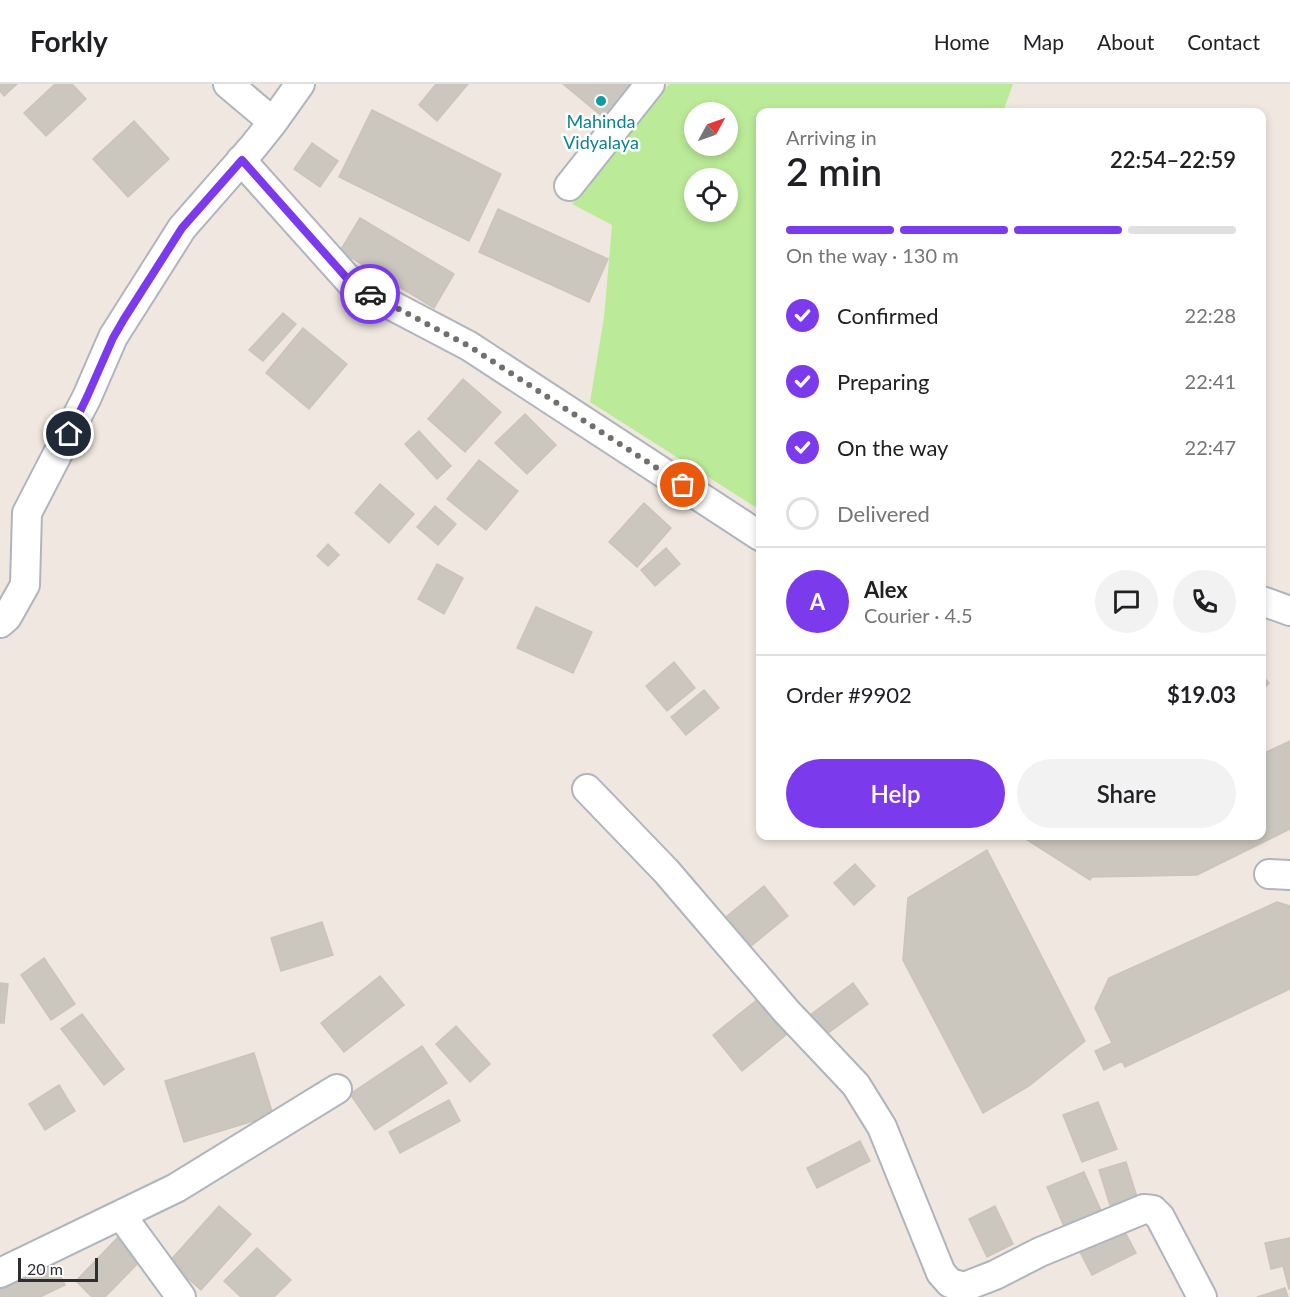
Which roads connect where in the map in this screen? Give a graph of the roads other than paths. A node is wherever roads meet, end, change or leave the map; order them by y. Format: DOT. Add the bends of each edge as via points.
graph roads {
  1 [pos="228,84"];
  2 [pos="300,84"];
  3 [pos="650,84"];
  4 [pos="273,122"];
  5 [pos="242,160"];
  6 [pos="569,186"];
  7 [pos="756,533"];
  8 [pos="1266,602"];
  9 [pos="1290,611"];
  10 [pos="0,623"];
  11 [pos="587,789"];
  12 [pos="337,1089"];
  13 [pos="121,1215"];
  14 [pos="0,1273"];
  15 [pos="181,1297"];
  16 [pos="1202,1297"];
  1 -- 4 [label="street"];
  2 -- 4 [label="street"];
  3 -- 6 [label="street"];
  4 -- 5 [label="street"];
  5 -- 7 [label="street" via="353,285 469,346"];
  5 -- 10 [label="street" via="182,228 113,338 27,513 25,585"];
  8 -- 9 [label="street"];
  11 -- 16 [label="street" via="666,871 787,1012 856,1085 882,1127 941,1273 950,1283 964,1287 1144,1209 1161,1217"];
  12 -- 13 [label="street" via="176,1188"];
  13 -- 14 [label="street"];
  13 -- 15 [label="street"];
}
